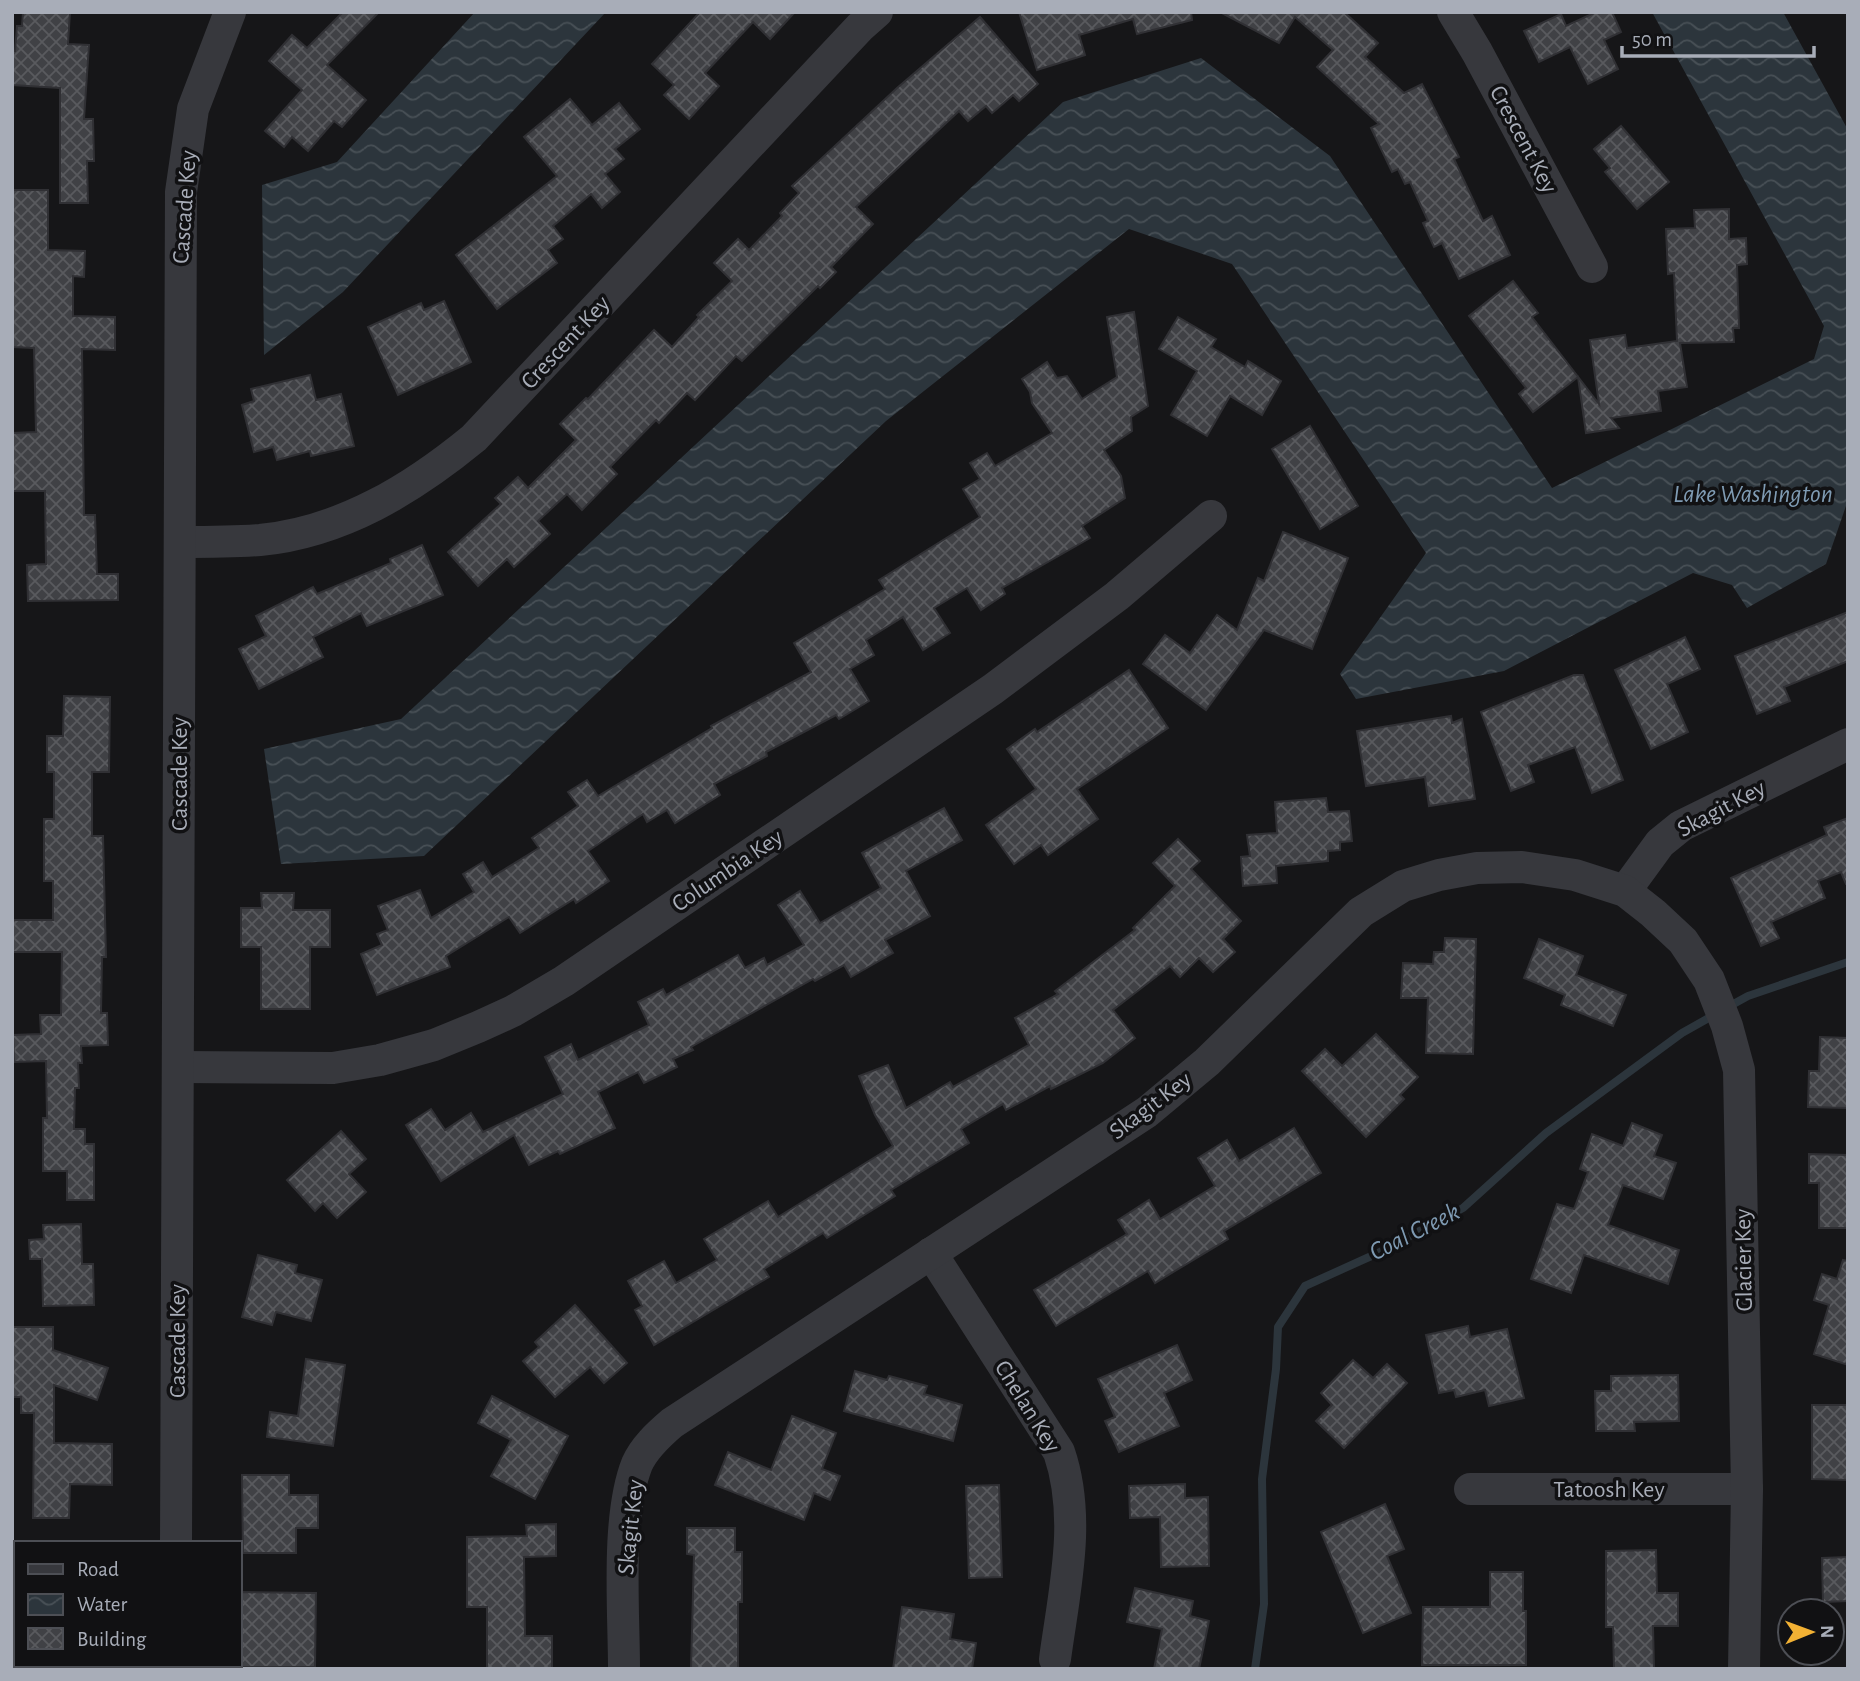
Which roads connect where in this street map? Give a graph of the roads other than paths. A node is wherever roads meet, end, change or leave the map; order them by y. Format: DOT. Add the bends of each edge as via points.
graph roads {
  1 [pos="230,12"];
  2 [pos="877,12"];
  3 [pos="1453,12"];
  4 [pos="1592,267"];
  5 [pos="1211,516"];
  6 [pos="180,542"];
  7 [pos="1848,744"];
  8 [pos="1625,891"];
  9 [pos="179,1067"];
  10 [pos="932,1253"];
  11 [pos="1470,1489"];
  12 [pos="1747,1489"];
  13 [pos="176,1541"];
  14 [pos="1055,1659"];
  15 [pos="624,1669"];
  16 [pos="1744,1669"];
  1 -- 6 [label="street, Cascade Key" via="192,109 181,192"];
  2 -- 6 [label="street, Crescent Key" via="474,438 441,465 359,514 300,533 261,540"];
  3 -- 4 [label="street, Crescent Key"];
  5 -- 9 [label="street, Columbia Key" via="1117,596 993,689 513,1011 434,1045 333,1068"];
  6 -- 9 [label="street, Cascade Key"];
  7 -- 8 [label="street, Skagit Key" via="1681,826 1660,844"];
  8 -- 10 [label="street, Skagit Key" via="1575,875 1522,867 1439,874 1403,886 1362,912 1207,1062 1146,1112"];
  8 -- 12 [label="street, Glacier Key" via="1683,941 1713,990 1739,1070"];
  9 -- 13 [label="street, Cascade Key"];
  10 -- 14 [label="street, Chelan Key" via="1059,1452 1066,1472 1070,1543"];
  10 -- 15 [label="street, Skagit Key" via="653,1439 638,1463 628,1495"];
  11 -- 12 [label="street, Tatoosh Key"];
  12 -- 16 [label="street, Glacier Key"];
}
